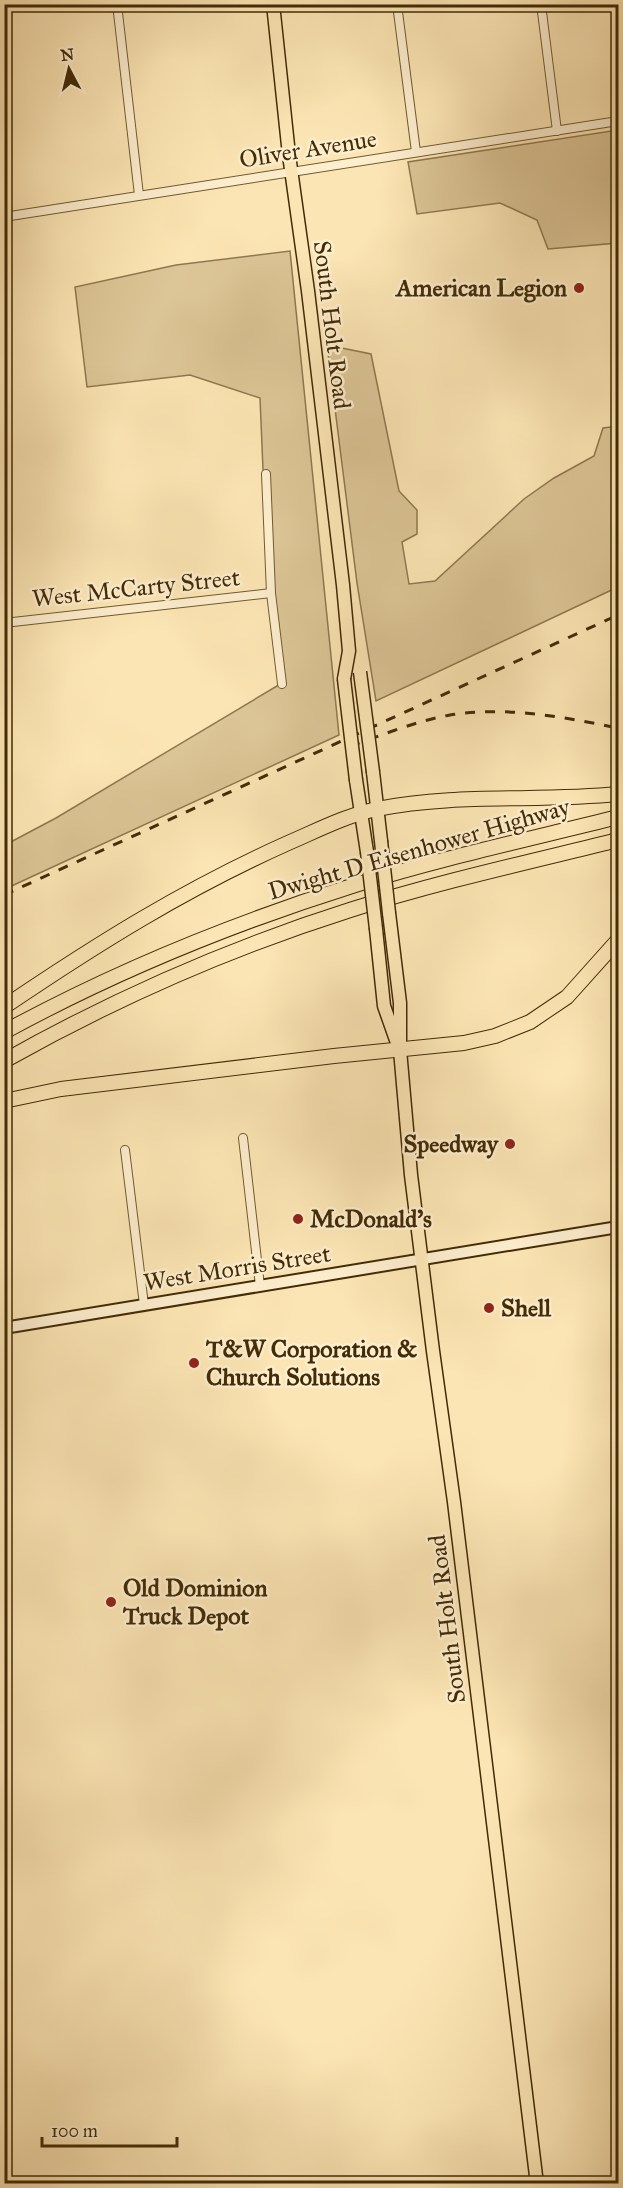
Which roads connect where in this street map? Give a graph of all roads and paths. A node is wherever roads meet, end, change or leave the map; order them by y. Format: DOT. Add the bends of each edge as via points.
graph roads {
  1 [pos="117,4"];
  2 [pos="273,4"];
  3 [pos="397,4"];
  4 [pos="541,4"];
  5 [pos="618,121"];
  6 [pos="557,131"];
  7 [pos="416,152"];
  8 [pos="291,172"];
  9 [pos="140,195"];
  10 [pos="4,217"];
  11 [pos="266,474"];
  12 [pos="271,593"];
  13 [pos="4,623"];
  14 [pos="349,651"];
  15 [pos="282,684"];
  16 [pos="618,794"];
  17 [pos="377,809"];
  18 [pos="361,813"];
  19 [pos="618,817"];
  20 [pos="618,840"];
  21 [pos="618,940"];
  22 [pos="4,1007"];
  23 [pos="4,1032"];
  24 [pos="399,1050"];
  25 [pos="4,1061"];
  26 [pos="4,1101"];
  27 [pos="243,1138"];
  28 [pos="125,1150"];
  29 [pos="618,1227"];
  30 [pos="422,1259"];
  31 [pos="260,1286"];
  32 [pos="144,1305"];
  33 [pos="4,1328"];
  34 [pos="537,2184"];
  1 -- 9 [label="street"];
  2 -- 8 [label="main road, South Holt Road"];
  3 -- 7 [label="street"];
  4 -- 6 [label="street"];
  5 -- 6 [label="street, Oliver Avenue"];
  6 -- 7 [label="street, Oliver Avenue"];
  7 -- 8 [label="street, Oliver Avenue"];
  8 -- 9 [label="street, Oliver Avenue"];
  8 -- 14 [label="main road, South Holt Road"];
  9 -- 10 [label="street, Oliver Avenue"];
  11 -- 12 [label="street"];
  12 -- 13 [label="street, West McCarty Street"];
  12 -- 15 [label="street"];
  14 -- 17 [label="main road, South Holt Road, bridge" via="360,672"];
  14 -- 18 [label="main road, South Holt Road, bridge" via="344,680"];
  16 -- 17 [label="highway" via="445,801"];
  17 -- 18 [label="highway"];
  17 -- 24 [label="main road, South Holt Road, bridge" via="400,1003"];
  18 -- 22 [label="highway" via="248,861 162,905"];
  18 -- 24 [label="main road, South Holt Road, bridge" via="384,1006"];
  19 -- 23 [label="highway, Dwight D Eisenhower Highway" via="393,874 272,913 169,953"];
  20 -- 25 [label="highway, Dwight D Eisenhower Highway" via="444,882 316,921 159,983"];
  21 -- 24 [label="highway" via="567,997 530,1022 480,1040"];
  24 -- 26 [label="highway" via="61,1089"];
  24 -- 30 [label="main road, South Holt Road"];
  27 -- 31 [label="street"];
  28 -- 32 [label="street"];
  29 -- 30 [label="main road, West Morris Street"];
  30 -- 31 [label="main road, West Morris Street"];
  30 -- 34 [label="main road, South Holt Road"];
  31 -- 32 [label="main road, West Morris Street"];
  32 -- 33 [label="main road, West Morris Street"];
}
